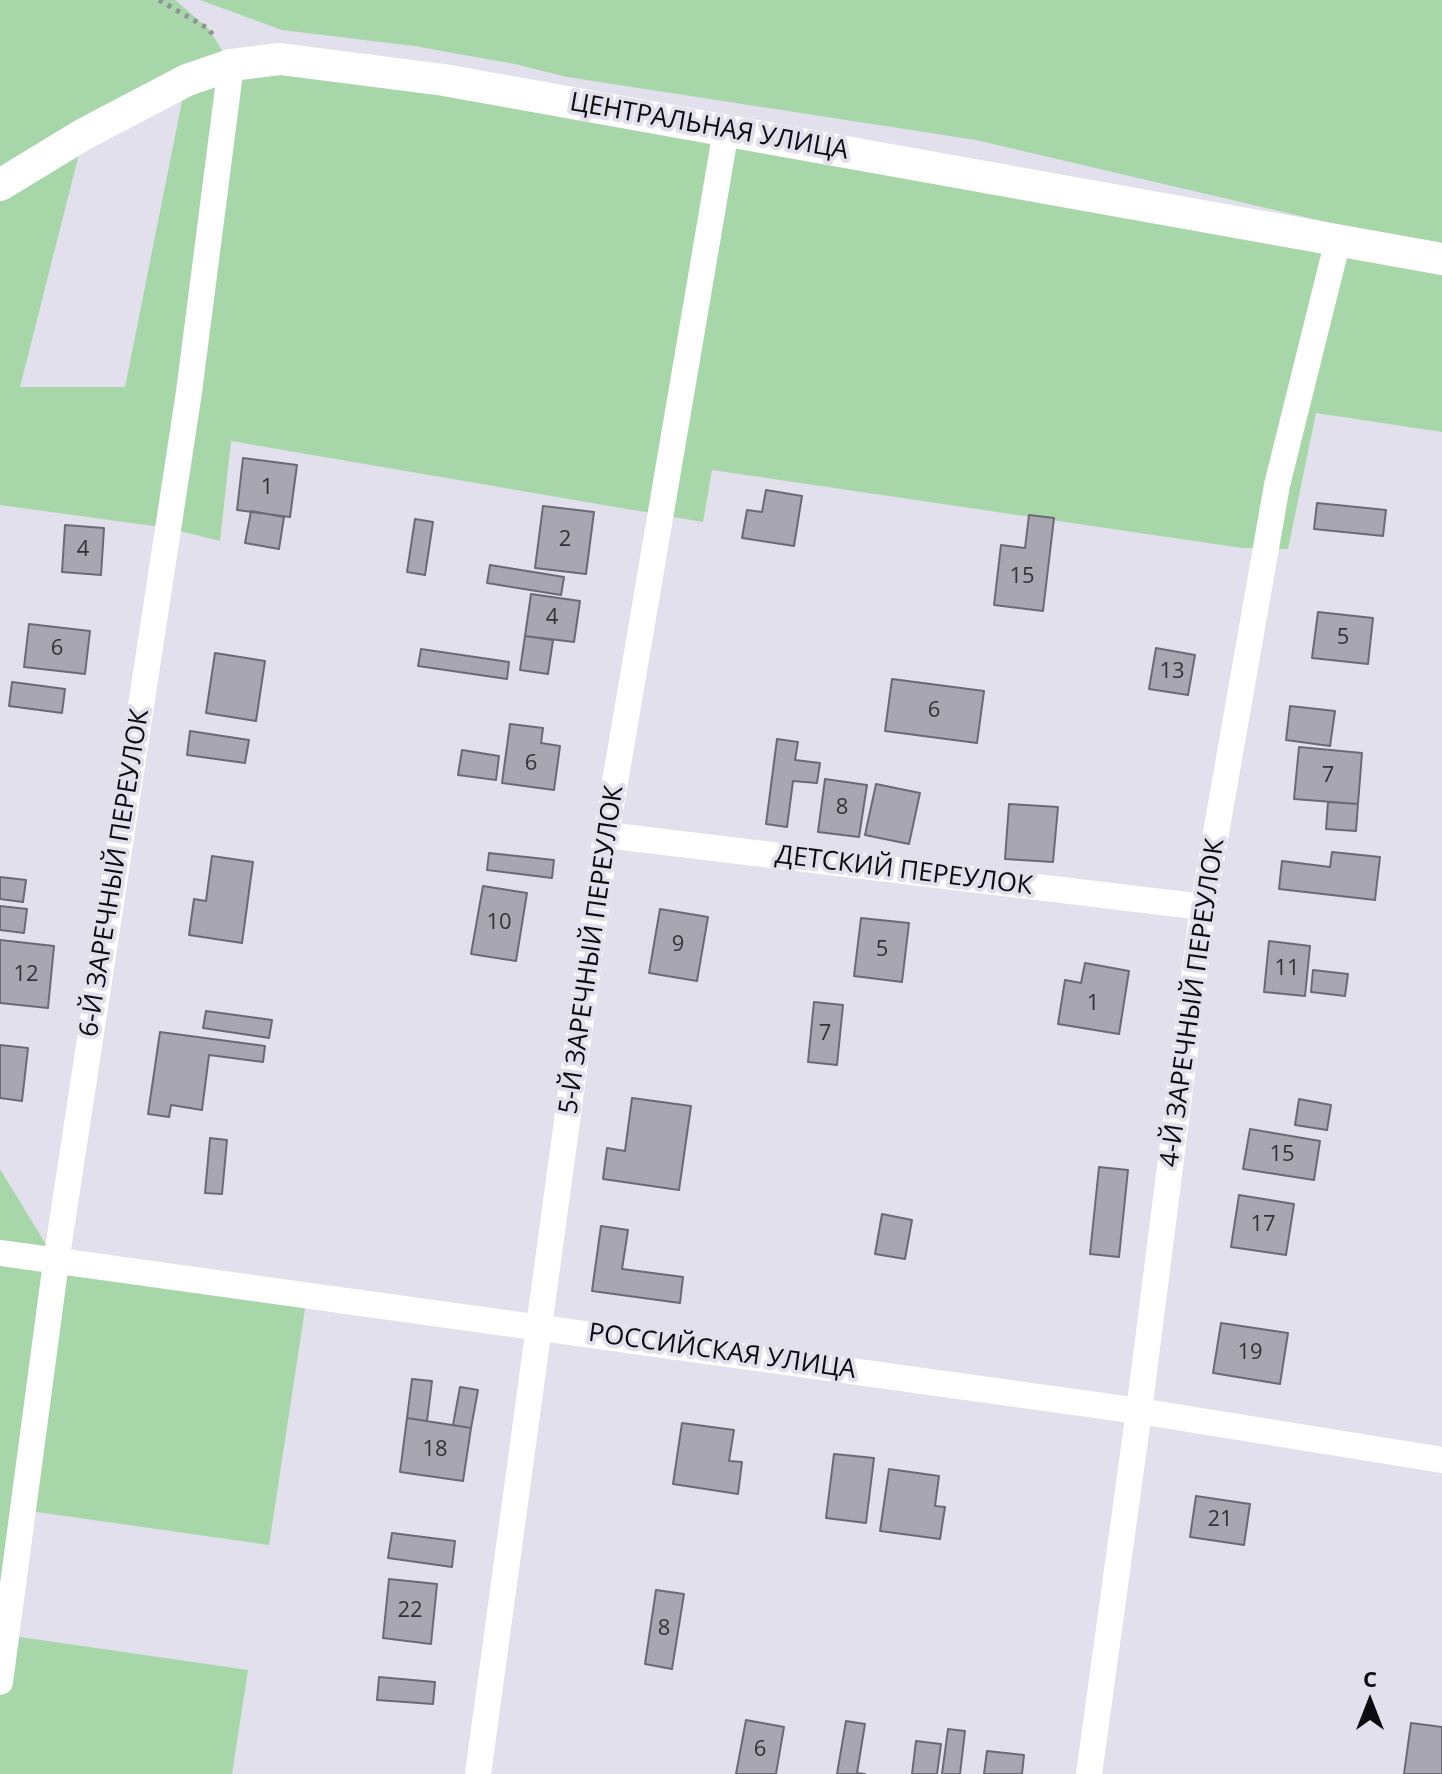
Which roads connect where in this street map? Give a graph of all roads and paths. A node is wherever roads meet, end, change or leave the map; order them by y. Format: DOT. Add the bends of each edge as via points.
graph roads {
  1 [pos="159,0"];
  2 [pos="231,65"];
  3 [pos="726,130"];
  4 [pos="0,185"];
  5 [pos="1338,240"];
  6 [pos="1442,259"];
  7 [pos="606,835"];
  8 [pos="1203,907"];
  9 [pos="0,1253"];
  10 [pos="56,1262"];
  11 [pos="541,1327"];
  12 [pos="1139,1411"];
  13 [pos="1442,1460"];
  14 [pos="0,1682"];
  15 [pos="478,1774"];
  16 [pos="1089,1774"];
  1 -- 2 [label="path" via="209,29"];
  2 -- 3 [label="street, ЦЕНТРАЛЬНАЯ УЛИЦА" via="280,59 429,78"];
  2 -- 4 [label="street, ЦЕНТРАЛЬНАЯ УЛИЦА" via="174,86"];
  2 -- 10 [label="street, 6-Й ЗАРЕЧНЫЙ ПЕРЕУЛОК" via="189,392"];
  3 -- 5 [label="street, ЦЕНТРАЛЬНАЯ УЛИЦА"];
  3 -- 7 [label="street, 5-Й ЗАРЕЧНЫЙ ПЕРЕУЛОК"];
  5 -- 6 [label="street, ЦЕНТРАЛЬНАЯ УЛИЦА"];
  5 -- 8 [label="street, 4-Й ЗАРЕЧНЫЙ ПЕРЕУЛОК" via="1277,485"];
  7 -- 8 [label="street, ДЕТСКИЙ ПЕРЕУЛОК"];
  7 -- 11 [label="street, 5-Й ЗАРЕЧНЫЙ ПЕРЕУЛОК"];
  8 -- 12 [label="street, 4-Й ЗАРЕЧНЫЙ ПЕРЕУЛОК"];
  9 -- 10 [label="street, РОССИЙСКАЯ УЛИЦА"];
  10 -- 11 [label="street, РОССИЙСКАЯ УЛИЦА"];
  10 -- 14 [label="street, 6-Й ЗАРЕЧНЫЙ ПЕРЕУЛОК"];
  11 -- 12 [label="street, РОССИЙСКАЯ УЛИЦА"];
  11 -- 15 [label="street, 5-Й ЗАРЕЧНЫЙ ПЕРЕУЛОК"];
  12 -- 13 [label="street, РОССИЙСКАЯ УЛИЦА"];
  12 -- 16 [label="street, 4-Й ЗАРЕЧНЫЙ ПЕРЕУЛОК"];
}
